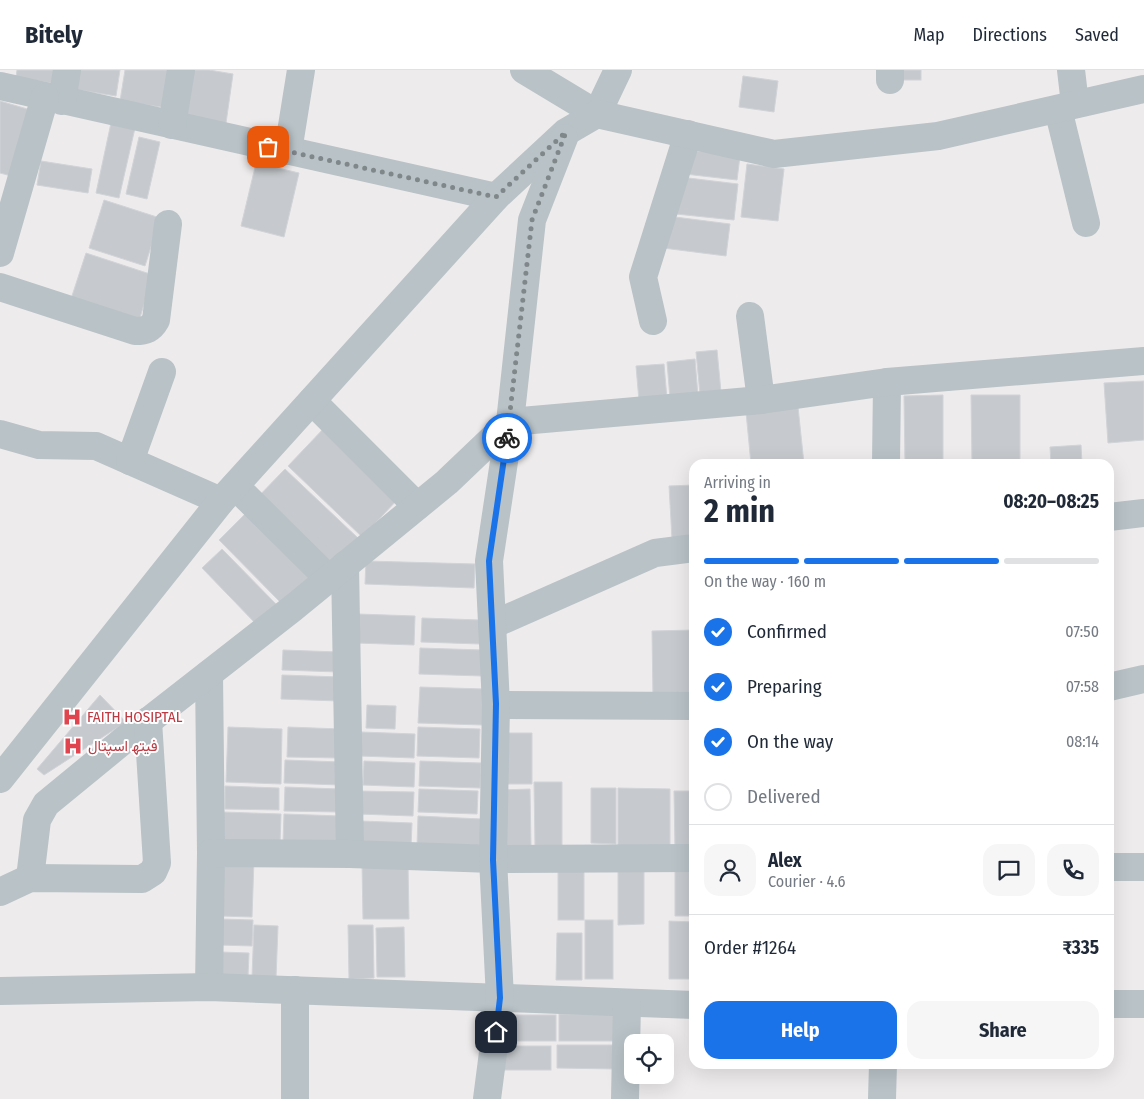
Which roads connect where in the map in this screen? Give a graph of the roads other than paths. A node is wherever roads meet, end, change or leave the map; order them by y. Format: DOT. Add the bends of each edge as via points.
graph roads {
  1 [pos="67,70"];
  2 [pos="181,70"];
  3 [pos="301,70"];
  4 [pos="524,70"];
  5 [pos="618,70"];
  6 [pos="1071,70"];
  7 [pos="0,86"];
  8 [pos="1144,89"];
  9 [pos="54,99"];
  10 [pos="1066,106"];
  11 [pos="597,114"];
  12 [pos="172,125"];
  13 [pos="566,132"];
  14 [pos="688,134"];
  15 [pos="288,151"];
  16 [pos="496,197"];
  17 [pos="1086,223"];
  18 [pos="168,224"];
  19 [pos="0,253"];
  20 [pos="0,287"];
  21 [pos="750,316"];
  22 [pos="653,321"];
  23 [pos="1144,361"];
  24 [pos="162,372"];
  25 [pos="887,382"];
  26 [pos="761,400"];
  27 [pos="312,402"];
  28 [pos="510,422"];
  29 [pos="0,434"];
  30 [pos="886,459"];
  31 [pos="130,461"];
  32 [pos="228,494"];
  33 [pos="417,506"];
  34 [pos="1144,513"];
  35 [pos="1114,516"];
  36 [pos="689,549"];
  37 [pos="337,572"];
  38 [pos="492,625"];
  39 [pos="209,674"];
  40 [pos="1144,679"];
  41 [pos="1114,686"];
  42 [pos="496,704"];
  43 [pos="689,706"];
  44 [pos="148,721"];
  45 [pos="0,779"];
  46 [pos="211,853"];
  47 [pos="350,854"];
  48 [pos="689,858"];
  49 [pos="493,860"];
  50 [pos="1114,867"];
  51 [pos="1144,867"];
  52 [pos="30,878"];
  53 [pos="0,892"];
  54 [pos="209,987"];
  55 [pos="295,990"];
  56 [pos="0,991"];
  57 [pos="500,998"];
  58 [pos="627,1003"];
  59 [pos="1114,1004"];
  60 [pos="1144,1004"];
  61 [pos="689,1005"];
  62 [pos="883,1069"];
  63 [pos="295,1099"];
  64 [pos="487,1099"];
  65 [pos="625,1099"];
  66 [pos="882,1099"];
  1 -- 9 [label="street"];
  2 -- 12 [label="street"];
  3 -- 15 [label="street"];
  4 -- 11 [label="street"];
  5 -- 11 [label="street"];
  6 -- 10 [label="street"];
  7 -- 9 [label="street"];
  8 -- 10 [label="street"];
  9 -- 12 [label="street"];
  9 -- 19 [label="street"];
  10 -- 14 [label="street" via="938,136 774,154"];
  10 -- 17 [label="street"];
  11 -- 13 [label="street"];
  11 -- 14 [label="street"];
  12 -- 15 [label="street"];
  13 -- 16 [label="street"];
  13 -- 28 [label="street" via="532,220"];
  14 -- 22 [label="street" via="643,277"];
  15 -- 16 [label="street"];
  16 -- 27 [label="street"];
  18 -- 20 [label="street" via="156,320 146,330 135,331"];
  21 -- 26 [label="street"];
  23 -- 25 [label="street"];
  24 -- 31 [label="street"];
  25 -- 26 [label="street"];
  25 -- 30 [label="street"];
  26 -- 28 [label="street"];
  27 -- 32 [label="street"];
  27 -- 33 [label="street"];
  28 -- 33 [label="street"];
  28 -- 38 [label="street" via="489,561"];
  29 -- 31 [label="street" via="39,444 96,446"];
  31 -- 32 [label="street"];
  32 -- 37 [label="street"];
  32 -- 45 [label="street"];
  33 -- 37 [label="street"];
  34 -- 35 [label="street"];
  36 -- 38 [label="street" via="655,553"];
  37 -- 39 [label="street"];
  37 -- 47 [label="street"];
  38 -- 42 [label="street"];
  39 -- 44 [label="street"];
  39 -- 46 [label="street"];
  40 -- 41 [label="street"];
  42 -- 43 [label="street"];
  42 -- 49 [label="street"];
  44 -- 52 [label="street" via="46,804 37,820"];
  44 -- 52 [label="street" via="157,863 153,872 142,879"];
  46 -- 47 [label="street"];
  46 -- 54 [label="street"];
  47 -- 49 [label="street"];
  48 -- 49 [label="street"];
  49 -- 57 [label="street"];
  50 -- 51 [label="street"];
  52 -- 53 [label="street"];
  54 -- 55 [label="street"];
  54 -- 56 [label="street"];
  55 -- 57 [label="street"];
  55 -- 63 [label="street"];
  57 -- 58 [label="street"];
  57 -- 64 [label="street"];
  58 -- 61 [label="street"];
  58 -- 65 [label="street"];
  59 -- 60 [label="street"];
  62 -- 66 [label="street"];
}
